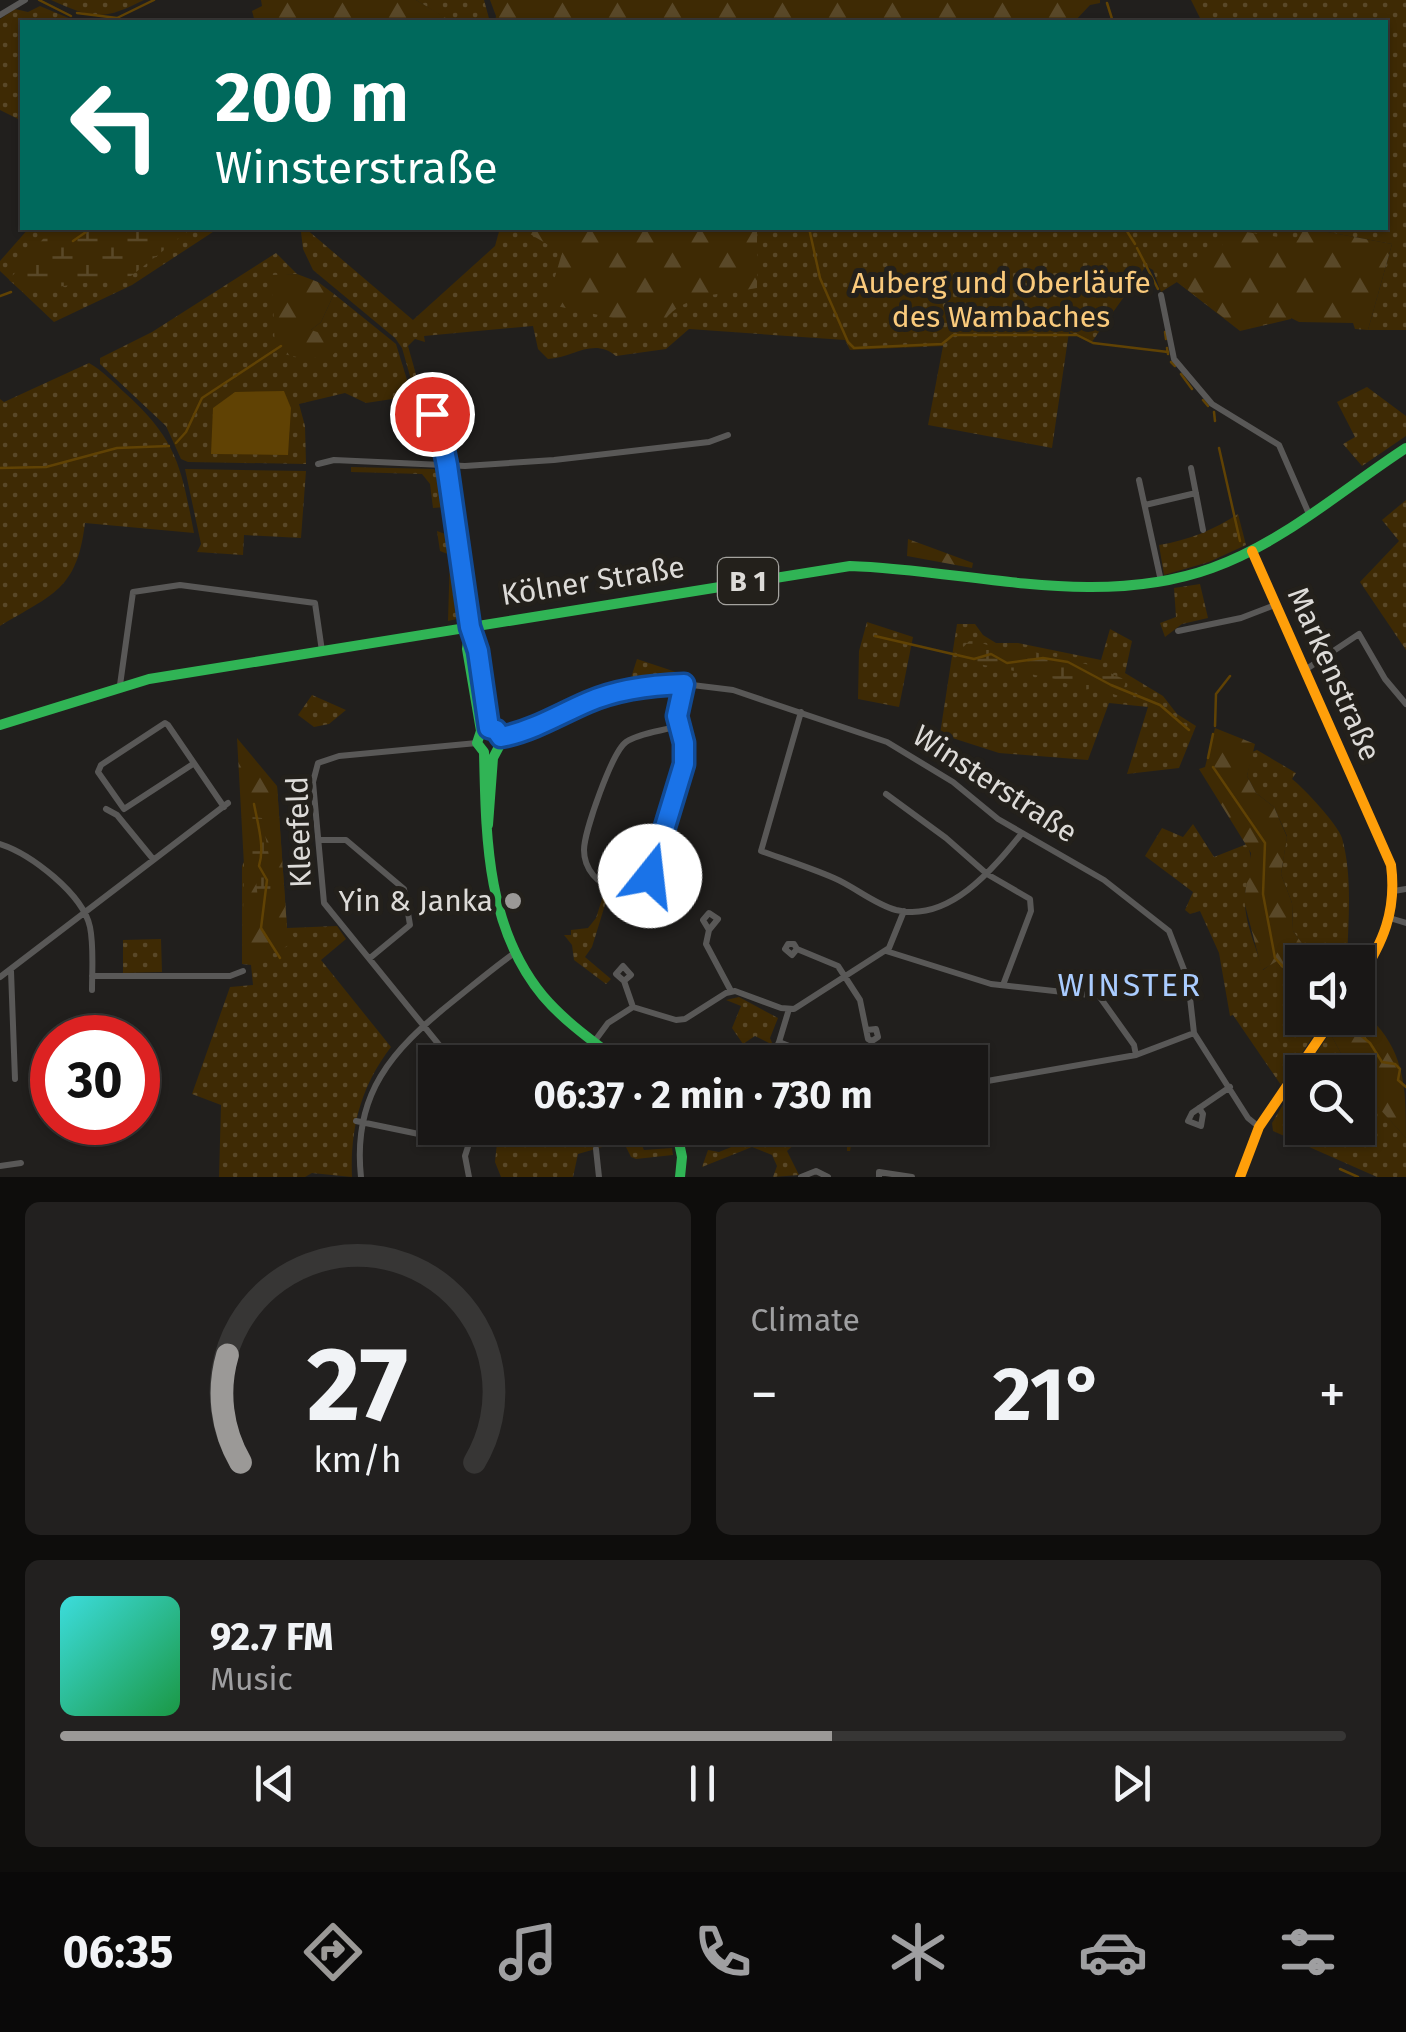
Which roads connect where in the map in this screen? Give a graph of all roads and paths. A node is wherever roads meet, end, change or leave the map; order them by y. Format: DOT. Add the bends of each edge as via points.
graph roads {
  1 [pos="25,0"];
  2 [pos="0,15"];
  3 [pos="1161,295"];
  4 [pos="432,414"];
  5 [pos="728,435"];
  6 [pos="1406,448"];
  7 [pos="318,464"];
  8 [pos="447,465"];
  9 [pos="1191,468"];
  10 [pos="1140,480"];
  11 [pos="1196,493"];
  12 [pos="1145,504"];
  13 [pos="1310,515"];
  14 [pos="1203,530"];
  15 [pos="1252,550"];
  16 [pos="1161,582"];
  17 [pos="1276,605"];
  18 [pos="470,627"];
  19 [pos="1178,631"];
  20 [pos="322,651"];
  21 [pos="1304,670"];
  22 [pos="684,684"];
  23 [pos="120,686"];
  24 [pos="1406,704"];
  25 [pos="801,712"];
  26 [pos="0,725"];
  27 [pos="678,726"];
  28 [pos="485,729"];
  29 [pos="501,737"];
  30 [pos="485,749"];
  31 [pos="194,764"];
  32 [pos="886,794"];
  33 [pos="106,809"];
  34 [pos="1022,833"];
  35 [pos="319,840"];
  36 [pos="0,844"];
  37 [pos="153,860"];
  38 [pos="987,874"];
  39 [pos="1400,890"];
  40 [pos="904,911"];
  41 [pos="85,915"];
  42 [pos="1392,919"];
  43 [pos="1406,922"];
  44 [pos="710,930"];
  45 [pos="796,949"];
  46 [pos="885,951"];
  47 [pos="513,954"];
  48 [pos="1375,956"];
  49 [pos="370,958"];
  50 [pos="244,971"];
  51 [pos="11,972"];
  52 [pos="92,976"];
  53 [pos="0,977"];
  54 [pos="846,977"];
  55 [pos="624,981"];
  56 [pos="1003,985"];
  57 [pos="92,990"];
  58 [pos="731,991"];
  59 [pos="633,1008"];
  60 [pos="789,1009"];
  61 [pos="424,1024"];
  62 [pos="1194,1033"];
  63 [pos="1321,1035"];
  64 [pos="594,1042"];
  65 [pos="779,1042"];
  66 [pos="440,1045"];
  67 [pos="598,1045"];
  68 [pos="778,1045"];
  69 [pos="787,1045"];
  70 [pos="870,1045"];
  71 [pos="1136,1055"];
  72 [pos="15,1079"];
  73 [pos="988,1081"];
  74 [pos="1230,1087"];
  75 [pos="1199,1108"];
  76 [pos="359,1122"];
  77 [pos="1261,1123"];
  78 [pos="418,1134"];
  79 [pos="467,1145"];
  80 [pos="680,1145"];
  81 [pos="596,1149"];
  82 [pos="21,1163"];
  83 [pos="0,1166"];
  84 [pos="360,1177"];
  85 [pos="469,1177"];
  86 [pos="599,1177"];
  87 [pos="680,1177"];
  88 [pos="802,1177"];
  89 [pos="828,1177"];
  90 [pos="879,1177"];
  91 [pos="912,1177"];
  92 [pos="1240,1177"];
  1 -- 2 [label="street"];
  3 -- 13 [label="street" via="1174,359 1212,404 1279,445"];
  4 -- 8 [label="street"];
  5 -- 8 [label="street" via="568,459"];
  6 -- 13 [label="main road, Kölner Straße / B 1"];
  7 -- 8 [label="street"];
  8 -- 18 [label="street"];
  9 -- 11 [label="street"];
  10 -- 12 [label="street"];
  11 -- 12 [label="street"];
  11 -- 14 [label="street"];
  12 -- 16 [label="street"];
  13 -- 15 [label="main road, Kölner Straße / B 1"];
  15 -- 16 [label="main road, Kölner Straße / B 1"];
  15 -- 17 [label="main road, Markenstraße"];
  16 -- 18 [label="main road, Kölner Straße / B 1" via="1074,586 850,566"];
  17 -- 19 [label="street"];
  17 -- 21 [label="main road, Markenstraße"];
  18 -- 20 [label="main road, Kölner Straße / B 1"];
  18 -- 28 [label="main road" via="467,649"];
  20 -- 23 [label="main road, Kölner Straße / B 1"];
  20 -- 23 [label="street" via="315,603 180,585 133,592"];
  21 -- 24 [label="street" via="1359,634"];
  21 -- 39 [label="main road, Markenstraße"];
  22 -- 25 [label="street, Winsterstraße" via="733,690"];
  22 -- 27 [label="street"];
  22 -- 29 [label="street, Winsterstraße" via="592,700"];
  23 -- 26 [label="main road, Kölner Straße / B 1"];
  25 -- 34 [label="street, Winsterstraße" via="908,753"];
  25 -- 40 [label="street" via="762,851"];
  27 -- 27 [label="street" via="630,740 618,752 584,852 591,873 608,886 631,890 650,876 684,764"];
  28 -- 29 [label="main road"];
  28 -- 30 [label="main road"];
  29 -- 30 [label="main road" via="501,746"];
  30 -- 35 [label="street, Kleefeld" via="353,754 318,762 313,782"];
  30 -- 47 [label="main road" via="495,904"];
  31 -- 31 [label="street" via="161,723 98,772 124,809"];
  31 -- 37 [label="street" via="226,806"];
  32 -- 38 [label="street"];
  33 -- 37 [label="street"];
  34 -- 38 [label="street"];
  34 -- 62 [label="street, Winsterstraße" via="1104,880 1169,931 1188,980"];
  35 -- 49 [label="street, Kleefeld" via="324,903"];
  35 -- 49 [label="street" via="346,840 404,889 410,925"];
  36 -- 41 [label="street" via="47,870"];
  37 -- 41 [label="street"];
  38 -- 40 [label="street" via="929,910"];
  38 -- 56 [label="street" via="1032,904"];
  39 -- 42 [label="main road, Markenstraße"];
  40 -- 46 [label="street"];
  41 -- 51 [label="street"];
  41 -- 52 [label="street"];
  42 -- 43 [label="street"];
  42 -- 48 [label="main road"];
  44 -- 58 [label="street" via="706,944"];
  45 -- 54 [label="street" via="836,964"];
  46 -- 54 [label="street"];
  46 -- 56 [label="street"];
  47 -- 61 [label="street"];
  47 -- 64 [label="main road" via="548,1002"];
  49 -- 61 [label="street, Kleefeld"];
  50 -- 52 [label="street"];
  51 -- 53 [label="street"];
  51 -- 72 [label="street"];
  52 -- 57 [label="street"];
  54 -- 60 [label="street"];
  54 -- 70 [label="street" via="858,995"];
  55 -- 59 [label="street"];
  56 -- 71 [label="street" via="1098,996"];
  58 -- 59 [label="street" via="685,1019"];
  58 -- 60 [label="street"];
  59 -- 64 [label="street" via="610,1021"];
  60 -- 65 [label="street"];
  61 -- 66 [label="street, Kleefeld"];
  61 -- 76 [label="street" via="384,1067"];
  62 -- 71 [label="street"];
  62 -- 74 [label="street, Winsterstraße"];
  63 -- 77 [label="main road"];
  64 -- 67 [label="main road"];
  65 -- 68 [label="street"];
  65 -- 69 [label="street"];
  71 -- 73 [label="street"];
  74 -- 75 [label="street"];
  74 -- 77 [label="street, Winsterstraße"];
  76 -- 78 [label="street"];
  76 -- 84 [label="street"];
  77 -- 92 [label="main road"];
  79 -- 85 [label="street"];
  80 -- 87 [label="main road"];
  81 -- 86 [label="street"];
  82 -- 83 [label="street"];
  88 -- 89 [label="street"];
  90 -- 91 [label="street"];
}
